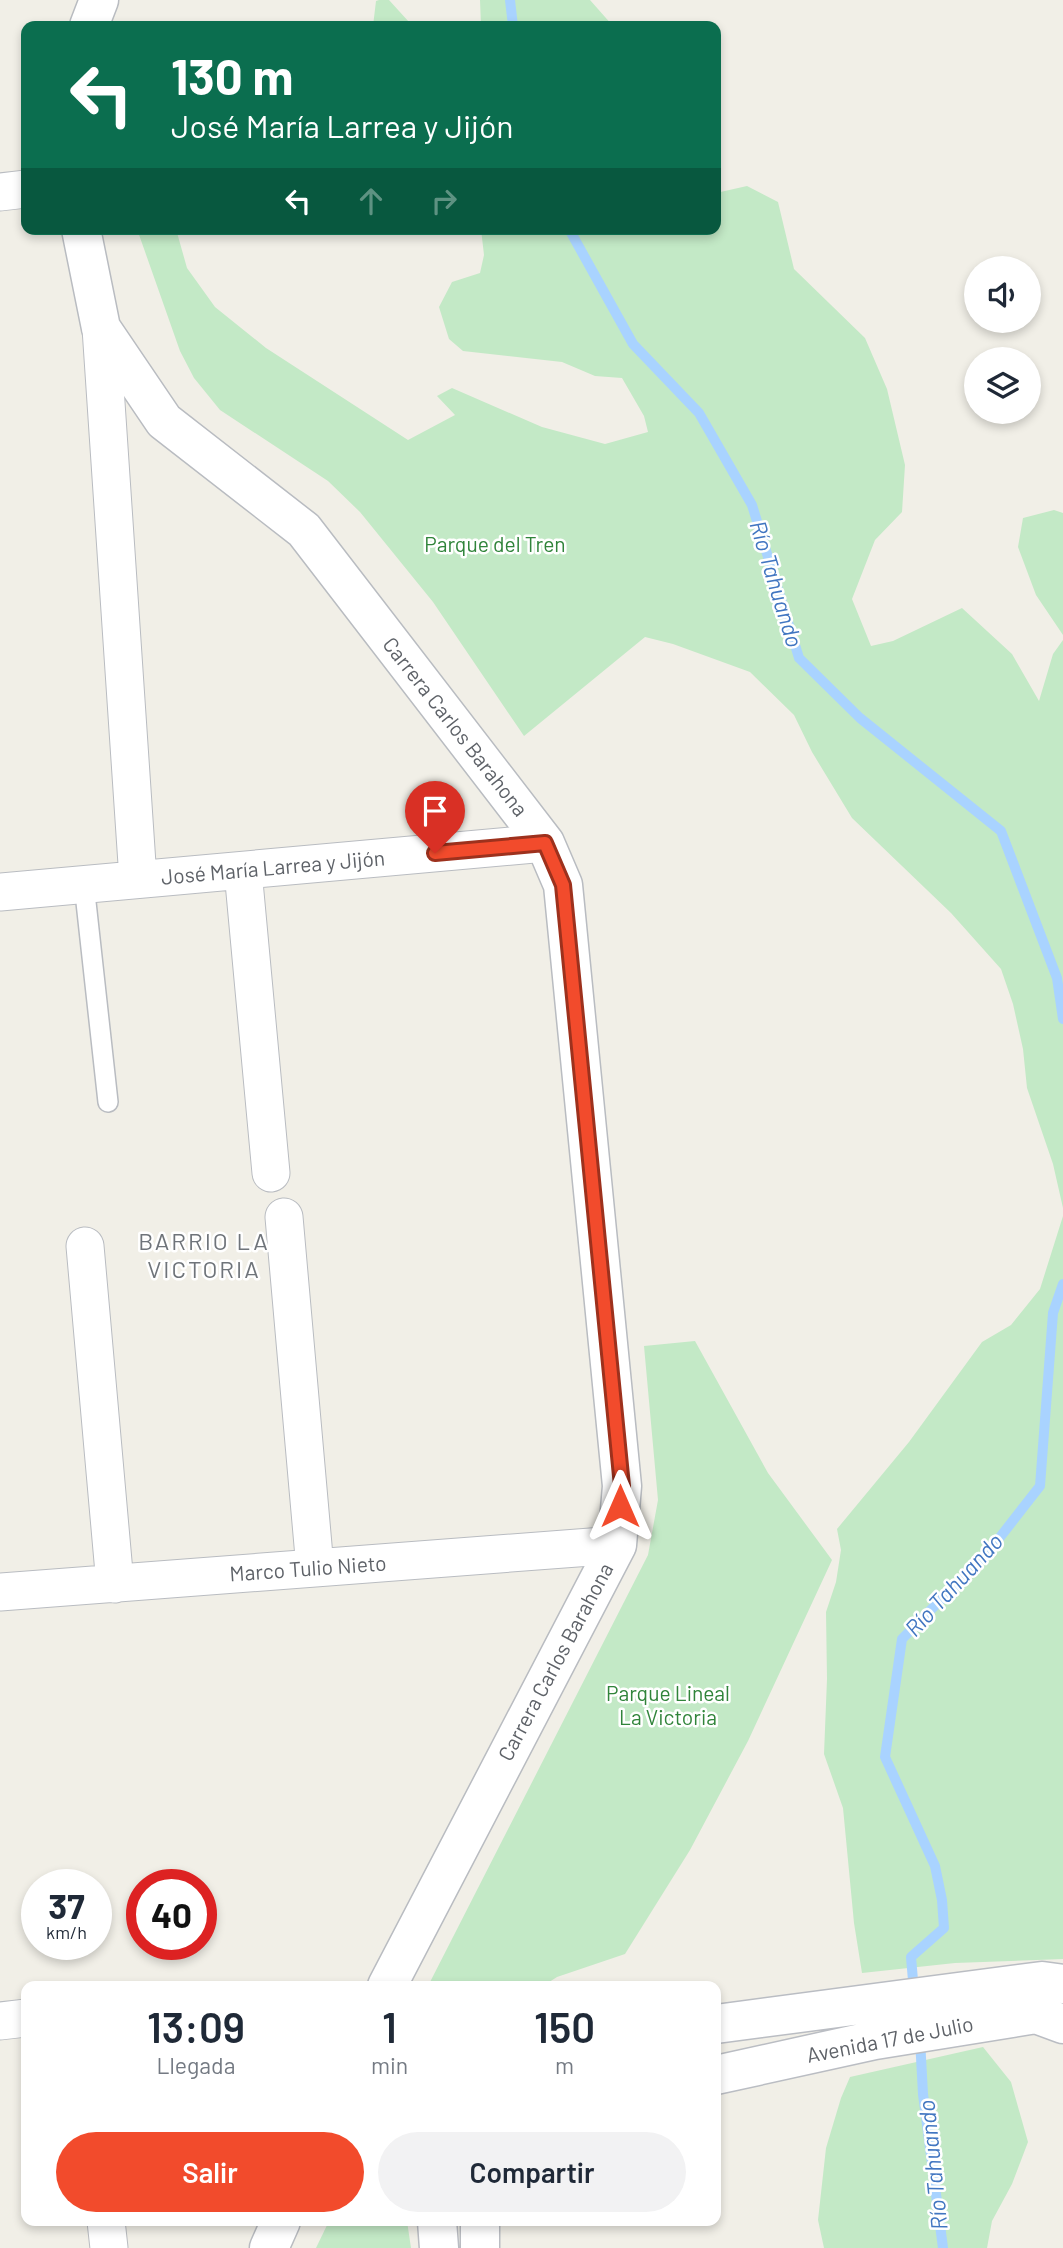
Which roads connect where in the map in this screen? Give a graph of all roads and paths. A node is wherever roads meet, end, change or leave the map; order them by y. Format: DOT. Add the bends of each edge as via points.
graph roads {
  1 [pos="99,0"];
  2 [pos="91,21"];
  3 [pos="21,190"];
  4 [pos="0,192"];
  5 [pos="82,235"];
  6 [pos="102,328"];
  7 [pos="545,843"];
  8 [pos="243,872"];
  9 [pos="138,879"];
  10 [pos="84,884"];
  11 [pos="0,892"];
  12 [pos="108,1102"];
  13 [pos="271,1173"];
  14 [pos="284,1217"];
  15 [pos="85,1245"];
  16 [pos="617,1545"];
  17 [pos="315,1569"];
  18 [pos="115,1584"];
  19 [pos="0,1592"];
  20 [pos="390,1981"];
  21 [pos="1053,2009"];
  22 [pos="21,2019"];
  23 [pos="0,2021"];
  24 [pos="721,2023"];
  25 [pos="721,2074"];
  26 [pos="107,2226"];
  27 [pos="279,2226"];
  28 [pos="437,2226"];
  29 [pos="480,2226"];
  30 [pos="109,2248"];
  31 [pos="269,2248"];
  32 [pos="439,2248"];
  33 [pos="480,2248"];
  1 -- 2 [label="street"];
  3 -- 4 [label="street"];
  5 -- 6 [label="street, Carrera Carlos Barahona"];
  6 -- 7 [label="street, Carrera Carlos Barahona" via="164,421 304,530"];
  6 -- 9 [label="street"];
  7 -- 8 [label="street, José María Larrea y Jijón"];
  7 -- 16 [label="street, Carrera Carlos Barahona" via="563,885 566,912 622,1486"];
  8 -- 9 [label="street, José María Larrea y Jijón"];
  8 -- 13 [label="street"];
  9 -- 10 [label="street, José María Larrea y Jijón"];
  10 -- 11 [label="street, José María Larrea y Jijón"];
  10 -- 12 [label="lane"];
  14 -- 17 [label="street"];
  15 -- 18 [label="street"];
  16 -- 17 [label="street, Marco Tulio Nieto"];
  16 -- 20 [label="street, Carrera Carlos Barahona"];
  17 -- 18 [label="street, Marco Tulio Nieto"];
  18 -- 19 [label="street, Marco Tulio Nieto"];
  21 -- 24 [label="street, Avenida 17 de Julio" via="858,2004"];
  21 -- 25 [label="street, Avenida 17 de Julio" via="875,2040"];
  22 -- 23 [label="street"];
  26 -- 30 [label="street"];
  27 -- 31 [label="street"];
  28 -- 32 [label="street"];
  29 -- 33 [label="street"];
}
